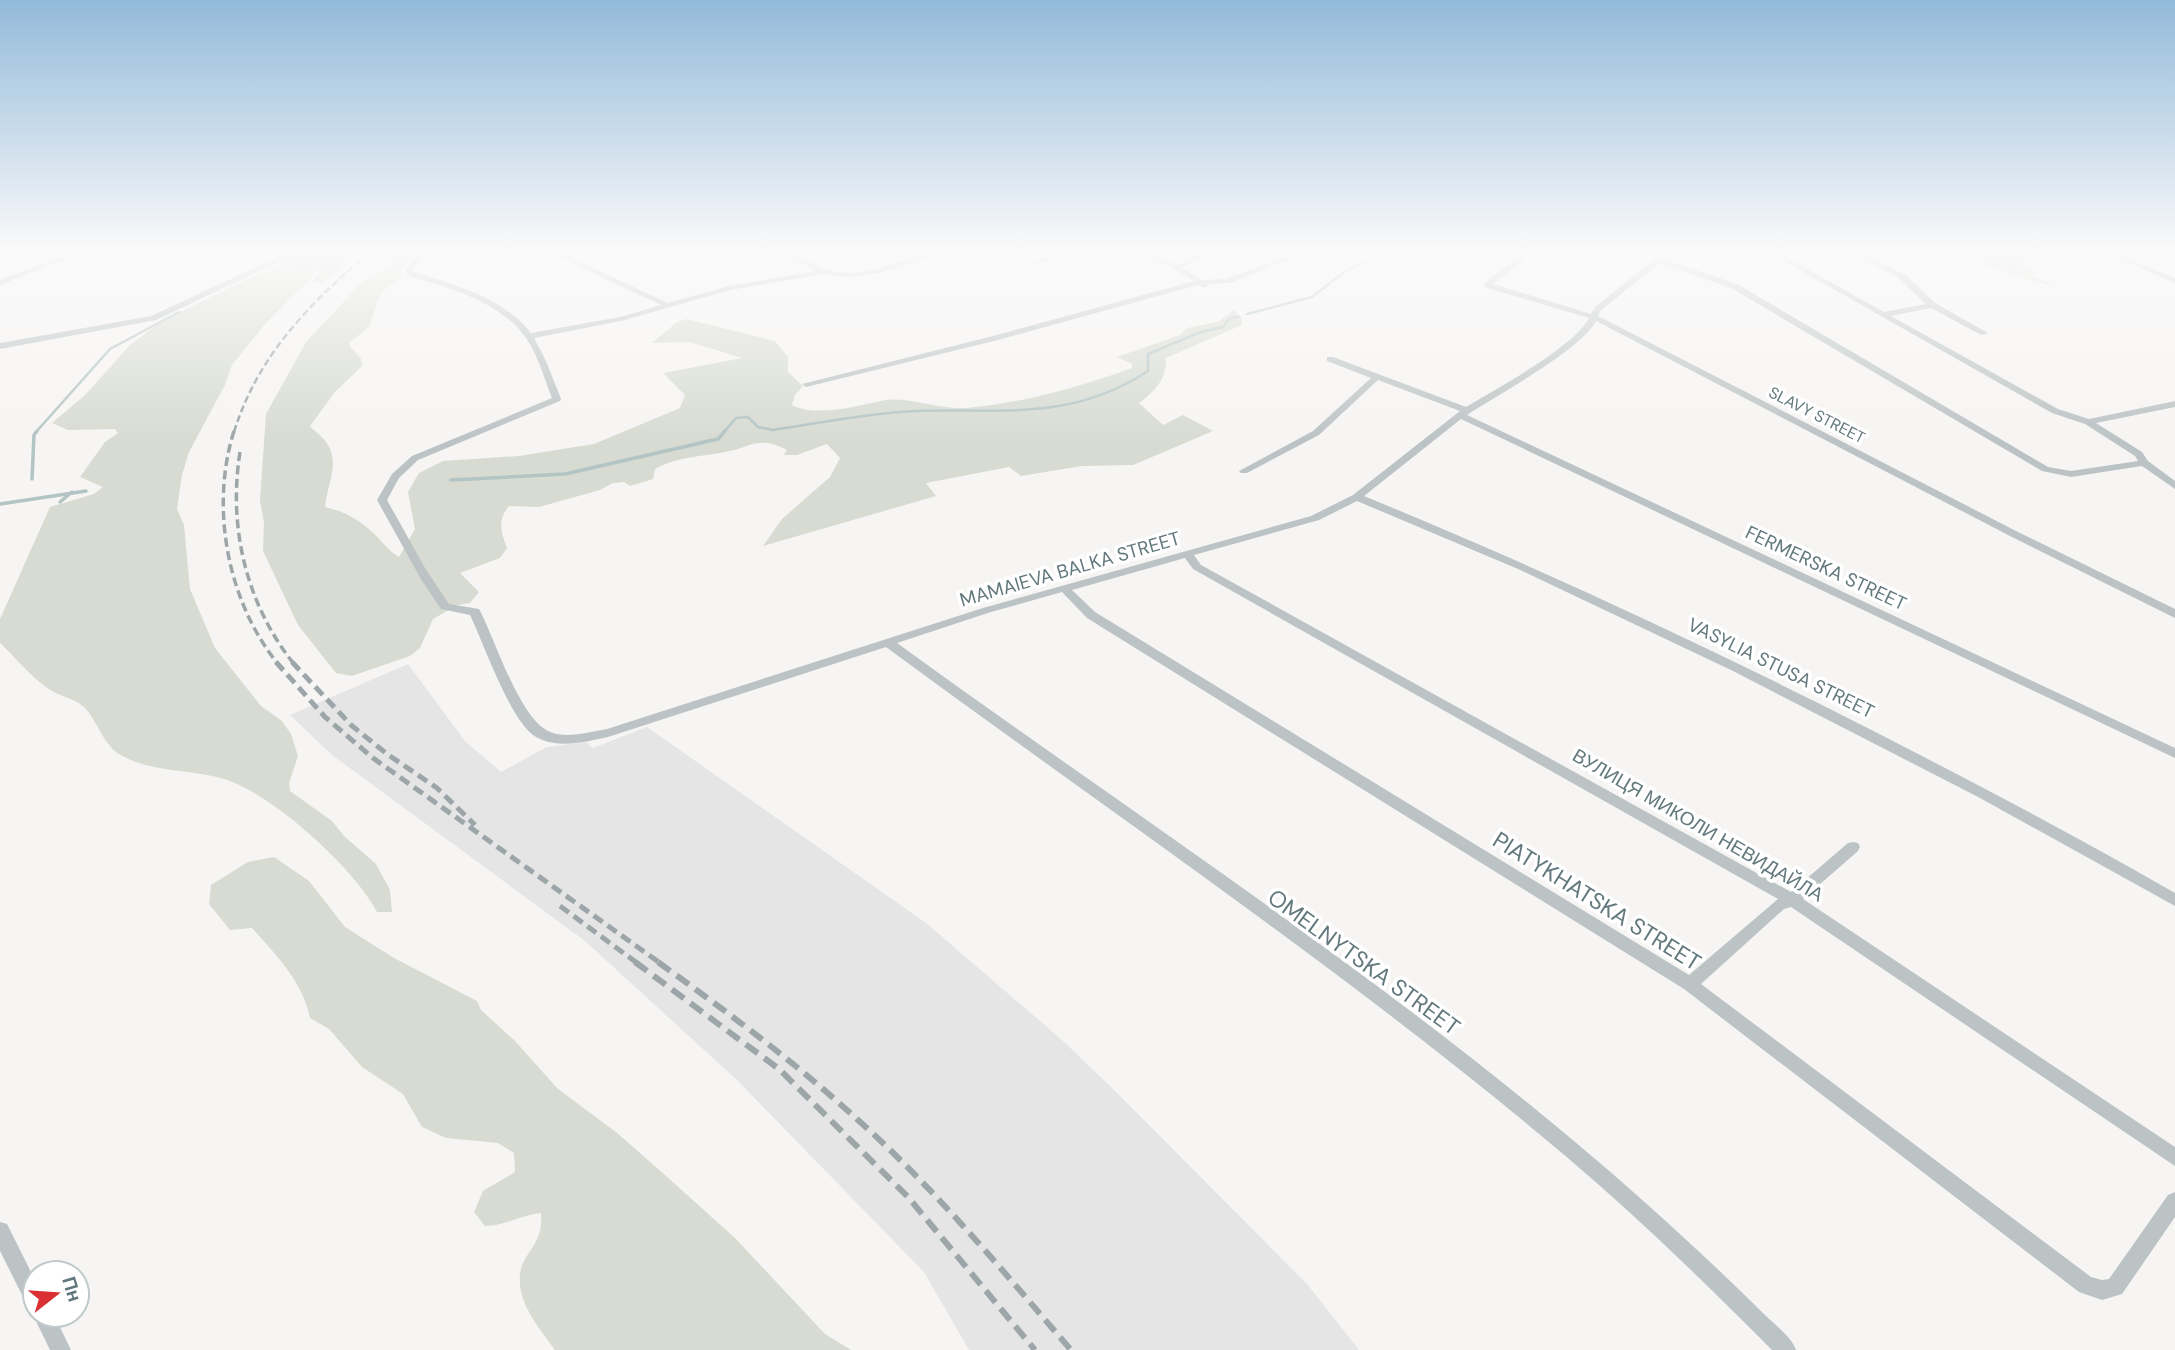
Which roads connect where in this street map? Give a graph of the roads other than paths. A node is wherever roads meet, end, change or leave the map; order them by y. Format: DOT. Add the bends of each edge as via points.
graph roads {
  1 [pos="160,315"];
  2 [pos="503,315"];
  3 [pos="633,315"];
  4 [pos="1086,315"];
  5 [pos="1586,315"];
  6 [pos="1597,315"];
  7 [pos="1783,315"];
  8 [pos="1882,315"];
  9 [pos="1951,315"];
  10 [pos="1596,318"];
  11 [pos="1984,333"];
  12 [pos="530,336"];
  13 [pos="0,346"];
  14 [pos="1330,359"];
  15 [pos="1377,377"];
  16 [pos="806,384"];
  17 [pos="2175,404"];
  18 [pos="1464,413"];
  19 [pos="2088,422"];
  20 [pos="415,458"];
  21 [pos="2144,463"];
  22 [pos="1244,471"];
  23 [pos="2175,486"];
  24 [pos="1357,497"];
  25 [pos="1187,553"];
  26 [pos="1064,588"];
  27 [pos="2175,614"];
  28 [pos="889,643"];
  29 [pos="2175,753"];
  30 [pos="1853,847"];
  31 [pos="1792,900"];
  32 [pos="2175,900"];
  33 [pos="1690,984"];
  34 [pos="2175,1157"];
  35 [pos="2175,1201"];
  36 [pos="0,1231"];
  37 [pos="21,1272"];
  38 [pos="50,1329"];
  39 [pos="61,1350"];
  40 [pos="1786,1350"];
  1 -- 13 [label="street"];
  2 -- 12 [label="street"];
  3 -- 12 [label="street"];
  4 -- 16 [label="street"];
  5 -- 10 [label="street, SLAVY STREET"];
  6 -- 10 [label="street, MAMAIEVA BALKA STREET"];
  7 -- 21 [label="street" via="2045,469 2071,474"];
  8 -- 19 [label="street" via="2055,411"];
  9 -- 11 [label="street"];
  10 -- 18 [label="street, MAMAIEVA BALKA STREET" via="1549,359"];
  10 -- 27 [label="street, SLAVY STREET"];
  12 -- 20 [label="street" via="557,399"];
  14 -- 15 [label="street, FERMERSKA STREET"];
  15 -- 18 [label="street, FERMERSKA STREET"];
  15 -- 22 [label="street" via="1316,433"];
  17 -- 19 [label="street"];
  18 -- 24 [label="street, MAMAIEVA BALKA STREET"];
  18 -- 29 [label="street, FERMERSKA STREET"];
  19 -- 21 [label="street" via="2139,454"];
  20 -- 28 [label="street, MAMAIEVA BALKA STREET" via="395,476 382,500 423,579 445,607 475,612 519,706 538,732 566,739 608,733"];
  21 -- 23 [label="street"];
  24 -- 25 [label="street, MAMAIEVA BALKA STREET" via="1315,518"];
  24 -- 32 [label="street, VASYLIA STUSA STREET" via="1490,551 1642,621 1955,777"];
  25 -- 26 [label="street, MAMAIEVA BALKA STREET"];
  25 -- 31 [label="street, ВУЛИЦЯ МИКОЛИ НЕВИДАЙЛА" via="1197,567"];
  26 -- 28 [label="street, MAMAIEVA BALKA STREET"];
  26 -- 33 [label="street, PIATYKHATSKA STREET" via="1091,615"];
  28 -- 40 [label="street, OMELNYTSKA STREET" via="1404,1017 1536,1120 1709,1273"];
  30 -- 31 [label="street"];
  31 -- 33 [label="street" via="1779,905"];
  31 -- 34 [label="street, ВУЛИЦЯ МИКОЛИ НЕВИДАЙЛА"];
  33 -- 35 [label="street, PIATYKHATSKA STREET" via="2086,1285 2102,1290 2115,1287"];
  36 -- 37 [label="street"];
  38 -- 39 [label="street"];
}
